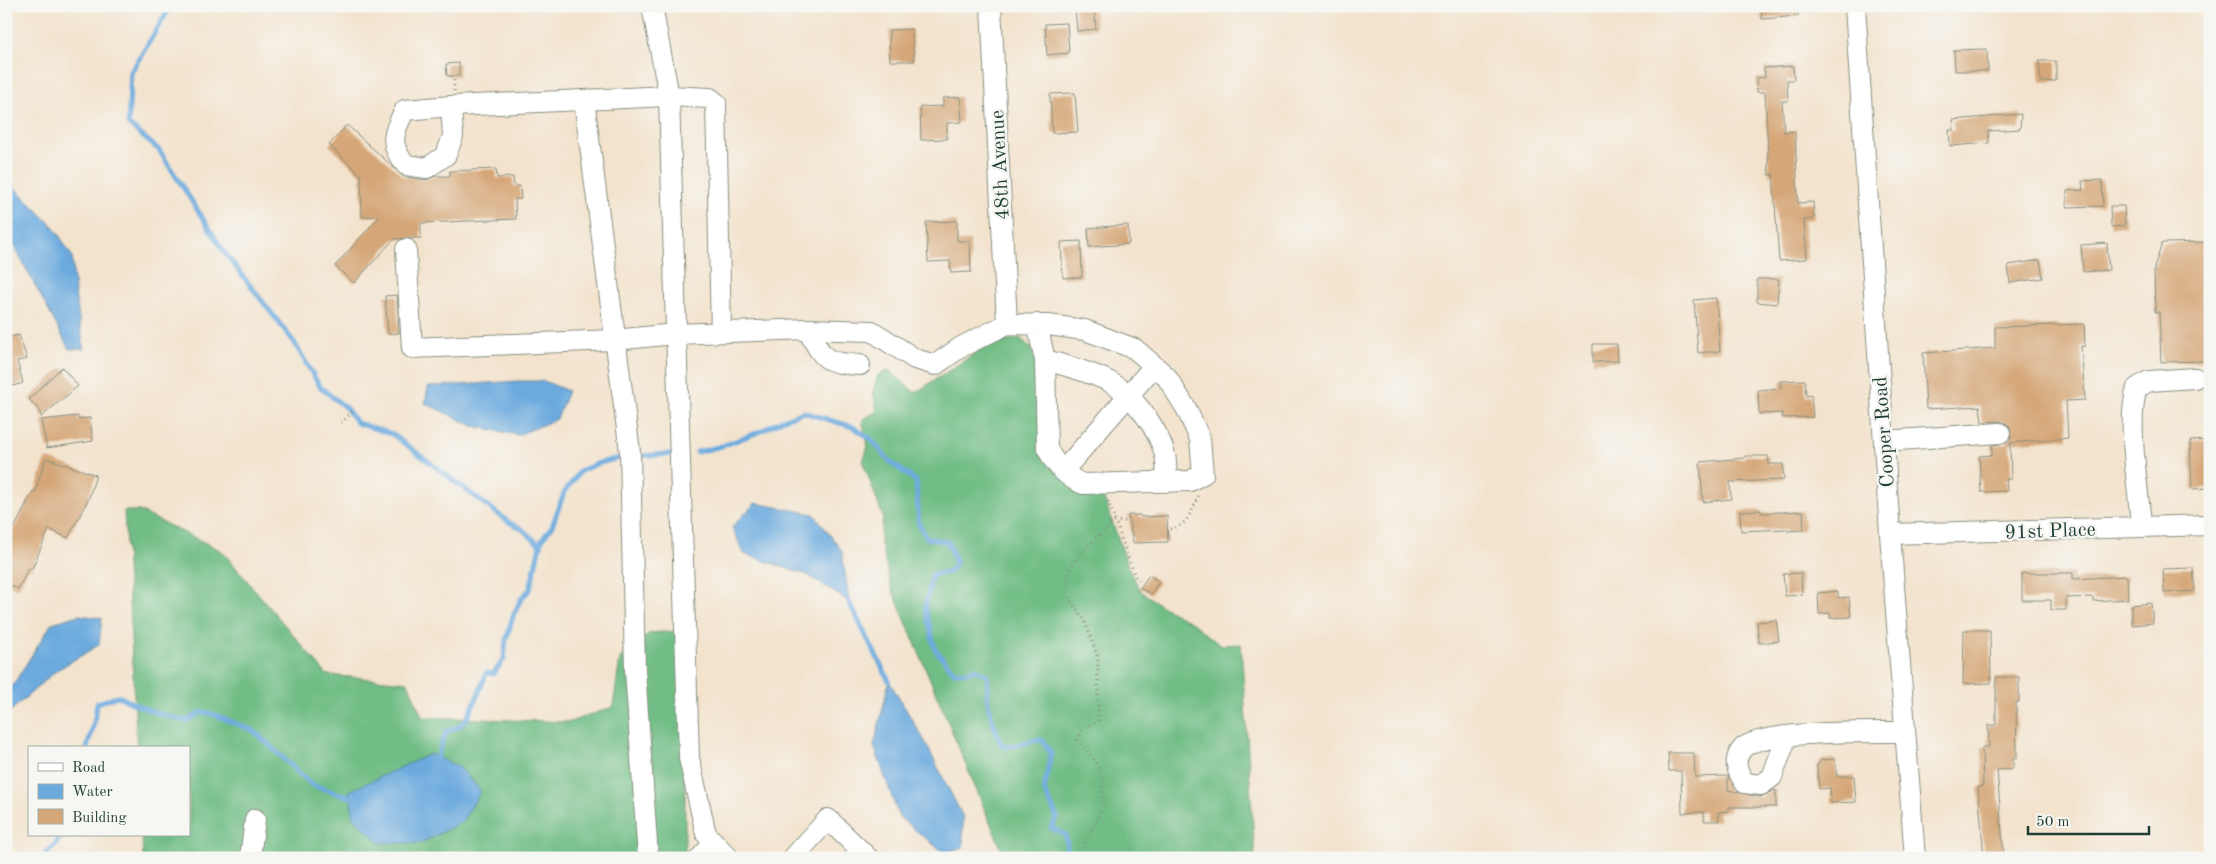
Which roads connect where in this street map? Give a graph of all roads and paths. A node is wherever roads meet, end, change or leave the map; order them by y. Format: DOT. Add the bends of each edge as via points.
graph roads {
  1 [pos="652,6"];
  2 [pos="991,6"];
  3 [pos="1855,6"];
  4 [pos="669,96"];
  5 [pos="584,100"];
  6 [pos="451,106"];
  7 [pos="406,249"];
  8 [pos="1008,324"];
  9 [pos="1037,324"];
  10 [pos="807,329"];
  11 [pos="721,332"];
  12 [pos="675,334"];
  13 [pos="614,340"];
  14 [pos="1045,360"];
  15 [pos="860,365"];
  16 [pos="1154,366"];
  17 [pos="2195,378"];
  18 [pos="1128,396"];
  19 [pos="355,409"];
  20 [pos="341,423"];
  21 [pos="2000,433"];
  22 [pos="1884,441"];
  23 [pos="1064,471"];
  24 [pos="1198,476"];
  25 [pos="1167,482"];
  26 [pos="1103,483"];
  27 [pos="1126,521"];
  28 [pos="1114,522"];
  29 [pos="2210,525"];
  30 [pos="2141,527"];
  31 [pos="1170,529"];
  32 [pos="1890,534"];
  33 [pos="1142,583"];
  34 [pos="1905,732"];
  35 [pos="1787,736"];
  36 [pos="255,819"];
  37 [pos="714,843"];
  38 [pos="798,856"];
  39 [pos="250,858"];
  40 [pos="648,858"];
  41 [pos="700,858"];
  42 [pos="730,858"];
  43 [pos="868,858"];
  44 [pos="1072,858"];
  45 [pos="1915,858"];
  1 -- 4 [label="street"];
  2 -- 8 [label="street, 48th Avenue"];
  3 -- 22 [label="street, Cooper Road"];
  4 -- 5 [label="street"];
  4 -- 11 [label="street" via="710,98 716,103"];
  4 -- 12 [label="street"];
  5 -- 6 [label="street"];
  5 -- 13 [label="street"];
  7 -- 13 [label="street" via="412,348"];
  8 -- 9 [label="street"];
  8 -- 10 [label="street" via="961,347 935,365 915,359 872,331"];
  9 -- 14 [label="street"];
  9 -- 16 [label="street" via="1085,330 1135,349"];
  10 -- 11 [label="street"];
  10 -- 15 [label="street" via="820,352 832,363"];
  11 -- 12 [label="street"];
  12 -- 13 [label="street"];
  12 -- 37 [label="street" via="689,758 706,834"];
  13 -- 40 [label="street" via="630,452 635,670"];
  14 -- 18 [label="street" via="1079,369 1112,383"];
  14 -- 23 [label="street" via="1047,447 1051,457"];
  16 -- 18 [label="street"];
  16 -- 24 [label="street" via="1166,376 1200,439 1203,474"];
  17 -- 30 [label="street" via="2149,381 2137,388 2133,420"];
  18 -- 23 [label="street"];
  18 -- 25 [label="street" via="1153,426 1165,454"];
  19 -- 20 [label="path"];
  21 -- 22 [label="street"];
  22 -- 32 [label="street, Cooper Road"];
  23 -- 26 [label="street" via="1072,480 1082,484"];
  24 -- 25 [label="street" via="1190,481"];
  24 -- 31 [label="path" via="1198,496 1192,513 1183,524"];
  25 -- 26 [label="street"];
  26 -- 28 [label="path"];
  27 -- 28 [label="path"];
  28 -- 33 [label="path" via="1135,576"];
  28 -- 44 [label="path" via="1079,555 1068,572 1066,586 1070,600 1085,621 1098,658 1098,721 1082,729 1078,740 1102,774 1103,807 1085,845"];
  29 -- 30 [label="street, 91st Place"];
  30 -- 32 [label="street, 91st Place"];
  32 -- 34 [label="street, Cooper Road"];
  34 -- 35 [label="street"];
  34 -- 45 [label="street, Cooper Road"];
  36 -- 39 [label="street"];
  37 -- 41 [label="street"];
  37 -- 42 [label="street"];
  38 -- 43 [label="street" via="828,819"];
}
